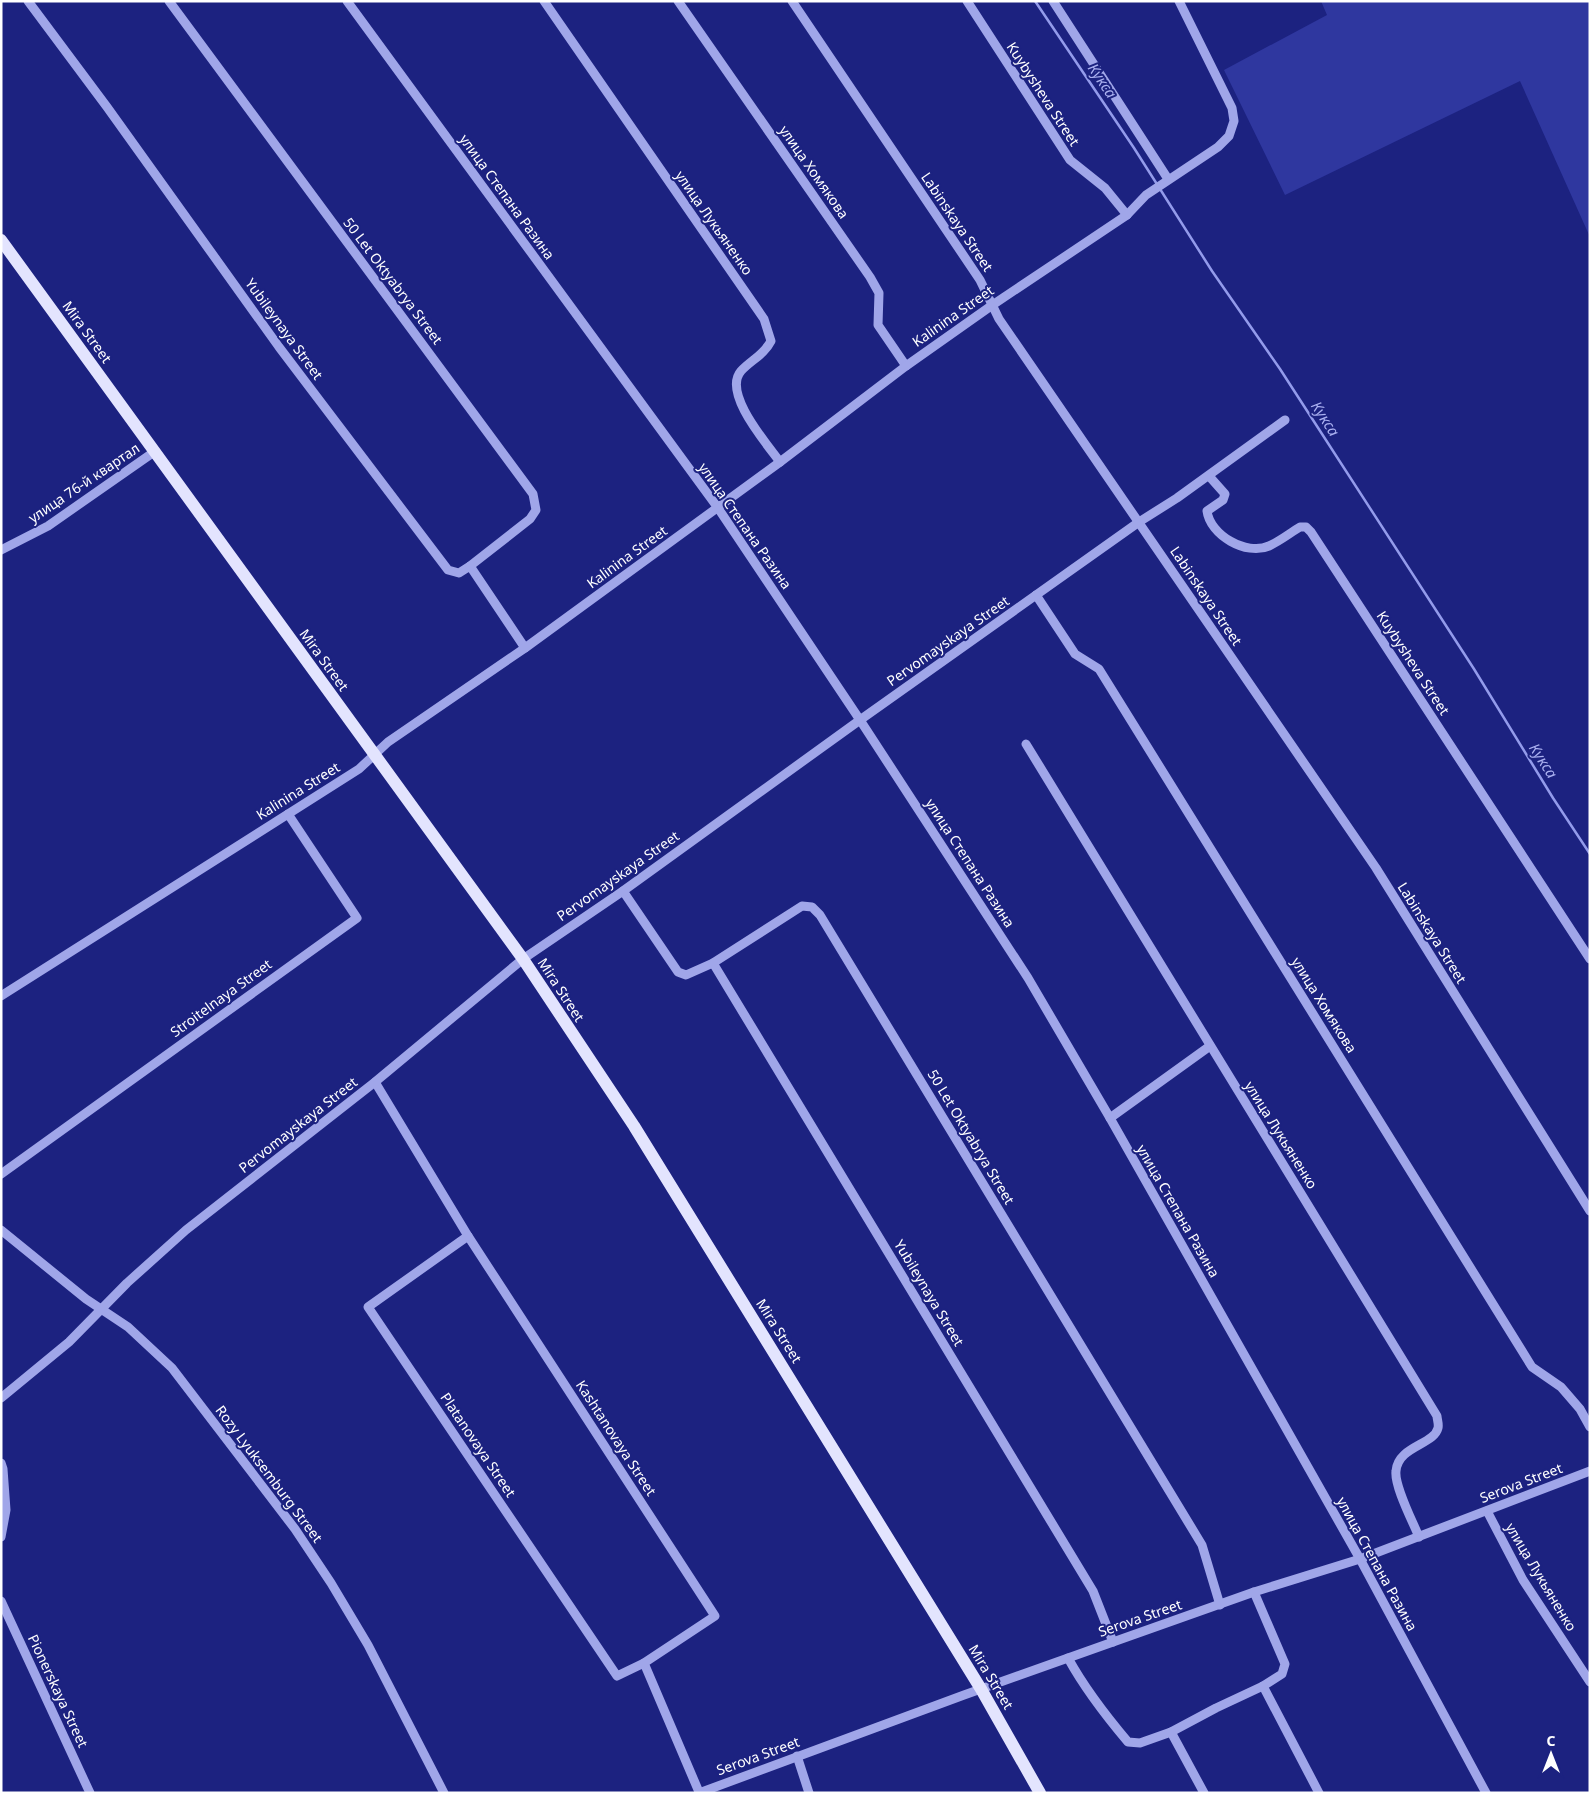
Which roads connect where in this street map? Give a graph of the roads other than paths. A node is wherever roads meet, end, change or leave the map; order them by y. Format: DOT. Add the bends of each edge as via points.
graph roads {
  1 [pos="28,1"];
  2 [pos="169,1"];
  3 [pos="347,1"];
  4 [pos="544,1"];
  5 [pos="678,1"];
  6 [pos="792,1"];
  7 [pos="967,1"];
  8 [pos="1053,1"];
  9 [pos="1179,1"];
  10 [pos="1166,182"];
  11 [pos="1127,215"];
  12 [pos="1,240"];
  13 [pos="991,306"];
  14 [pos="906,366"];
  15 [pos="1285,420"];
  16 [pos="154,452"];
  17 [pos="780,462"];
  18 [pos="1209,476"];
  19 [pos="718,508"];
  20 [pos="1140,522"];
  21 [pos="1,550"];
  22 [pos="470,566"];
  23 [pos="1036,595"];
  24 [pos="525,648"];
  25 [pos="860,720"];
  26 [pos="1026,744"];
  27 [pos="375,754"];
  28 [pos="288,814"];
  29 [pos="623,891"];
  30 [pos="523,959"];
  31 [pos="1590,959"];
  32 [pos="713,962"];
  33 [pos="1,996"];
  34 [pos="1210,1046"];
  35 [pos="375,1082"];
  36 [pos="1110,1118"];
  37 [pos="1,1174"];
  38 [pos="1590,1211"];
  39 [pos="1,1230"];
  40 [pos="468,1236"];
  41 [pos="100,1308"];
  42 [pos="1,1398"];
  43 [pos="1590,1427"];
  44 [pos="1,1463"];
  45 [pos="1588,1475"];
  46 [pos="1487,1511"];
  47 [pos="1,1537"];
  48 [pos="1419,1537"];
  49 [pos="1360,1559"];
  50 [pos="1254,1592"];
  51 [pos="1,1601"];
  52 [pos="1220,1605"];
  53 [pos="1112,1642"];
  54 [pos="1068,1658"];
  55 [pos="644,1663"];
  56 [pos="1590,1682"];
  57 [pos="1263,1686"];
  58 [pos="981,1689"];
  59 [pos="1171,1732"];
  60 [pos="797,1756"];
  61 [pos="90,1793"];
  62 [pos="444,1793"];
  63 [pos="699,1793"];
  64 [pos="809,1793"];
  65 [pos="1040,1793"];
  66 [pos="1204,1793"];
  67 [pos="1320,1793"];
  68 [pos="1486,1793"];
  1 -- 22 [label="street, Yubileynaya Street" via="279,347 448,570 459,573"];
  2 -- 22 [label="street, 50 Let Oktyabrya Street" via="533,494 536,510 530,519"];
  3 -- 19 [label="street, улица Степана Разина"];
  4 -- 17 [label="street, улица Лукьяненко" via="764,319 771,341 766,350 740,372 736,387 740,404"];
  5 -- 14 [label="street, улица Хомякова" via="870,277 879,293 878,325"];
  6 -- 13 [label="street, Labinskaya Street" via="980,280"];
  7 -- 11 [label="street, Kuybysheva Street" via="1070,160 1105,188"];
  8 -- 10 [label="street"];
  9 -- 10 [label="street, Kalinina Street" via="1232,108 1234,121 1229,136 1218,147"];
  10 -- 11 [label="street, Kalinina Street" via="1146,195"];
  11 -- 13 [label="street, Kalinina Street"];
  12 -- 16 [label="main road, Mira Street"];
  13 -- 14 [label="street, Kalinina Street"];
  13 -- 20 [label="street, Labinskaya Street"];
  14 -- 17 [label="street, Kalinina Street"];
  15 -- 18 [label="street, Pervomayskaya Street"];
  16 -- 21 [label="street, улица 76-й квартал" via="48,526"];
  16 -- 27 [label="main road, Mira Street"];
  17 -- 19 [label="street, Kalinina Street"];
  18 -- 20 [label="street, Pervomayskaya Street"];
  18 -- 31 [label="street, Kuybysheva Street" via="1224,494 1223,500 1207,511 1208,518 1224,538 1250,548 1260,548 1300,526 1311,532"];
  19 -- 24 [label="street, Kalinina Street"];
  19 -- 25 [label="street, улица Степана Разина"];
  20 -- 23 [label="street, Pervomayskaya Street"];
  20 -- 38 [label="street, Labinskaya Street" via="1376,868"];
  22 -- 24 [label="street"];
  23 -- 25 [label="street, Pervomayskaya Street"];
  23 -- 43 [label="street, улица Хомякова" via="1075,654 1099,670 1532,1367 1561,1387"];
  24 -- 27 [label="street, Kalinina Street"];
  25 -- 29 [label="street, Pervomayskaya Street"];
  25 -- 36 [label="street, улица Степана Разина" via="1028,978"];
  26 -- 34 [label="street, улица Лукьяненко"];
  27 -- 28 [label="street, Kalinina Street" via="359,769"];
  27 -- 30 [label="main road, Mira Street"];
  28 -- 33 [label="street, Kalinina Street"];
  28 -- 37 [label="street, Stroitelnaya Street" via="357,918"];
  29 -- 30 [label="street, Pervomayskaya Street"];
  29 -- 32 [label="street, 50 Let Oktyabrya Street" via="678,972 686,975"];
  30 -- 35 [label="street, Pervomayskaya Street"];
  30 -- 58 [label="main road, Mira Street" via="634,1126"];
  32 -- 52 [label="street, 50 Let Oktyabrya Street" via="802,906 812,907 820,915 1202,1545"];
  32 -- 53 [label="street, Yubileynaya Street" via="1089,1583"];
  34 -- 36 [label="street"];
  34 -- 48 [label="street, улица Лукьяненко" via="1437,1416 1438,1428 1433,1436 1400,1459 1396,1471 1397,1483"];
  35 -- 40 [label="street, Kashtanovaya Street"];
  35 -- 41 [label="street, Pervomayskaya Street" via="186,1230"];
  36 -- 49 [label="street, улица Степана Разина"];
  39 -- 41 [label="street, Rozy Lyuksemburg Street"];
  40 -- 55 [label="street, Kashtanovaya Street" via="715,1616"];
  40 -- 55 [label="street, Platanovaya Street" via="368,1307 617,1676"];
  41 -- 42 [label="street, Pervomayskaya Street" via="69,1342"];
  41 -- 62 [label="street, Rozy Lyuksemburg Street" via="128,1327 172,1368 295,1529 368,1644"];
  44 -- 47 [label="street" via="6,1510"];
  45 -- 46 [label="street, Serova Street"];
  46 -- 48 [label="street, Serova Street"];
  46 -- 56 [label="street, улица Лукьяненко" via="1523,1580"];
  48 -- 49 [label="street, Serova Street"];
  49 -- 50 [label="street, Serova Street"];
  49 -- 68 [label="street, улица Степана Разина"];
  50 -- 52 [label="street, Serova Street"];
  50 -- 57 [label="street" via="1285,1664 1282,1674"];
  51 -- 61 [label="street, Pionerskaya Street"];
  52 -- 53 [label="street, Serova Street"];
  53 -- 54 [label="street, Serova Street"];
  54 -- 58 [label="street, Serova Street"];
  54 -- 59 [label="street" via="1081,1683 1128,1742 1140,1743"];
  55 -- 63 [label="street"];
  57 -- 59 [label="street"];
  57 -- 67 [label="street"];
  58 -- 60 [label="street, Serova Street"];
  58 -- 65 [label="main road, Mira Street"];
  59 -- 66 [label="street"];
  60 -- 63 [label="street, Serova Street"];
  60 -- 64 [label="street"];
}
